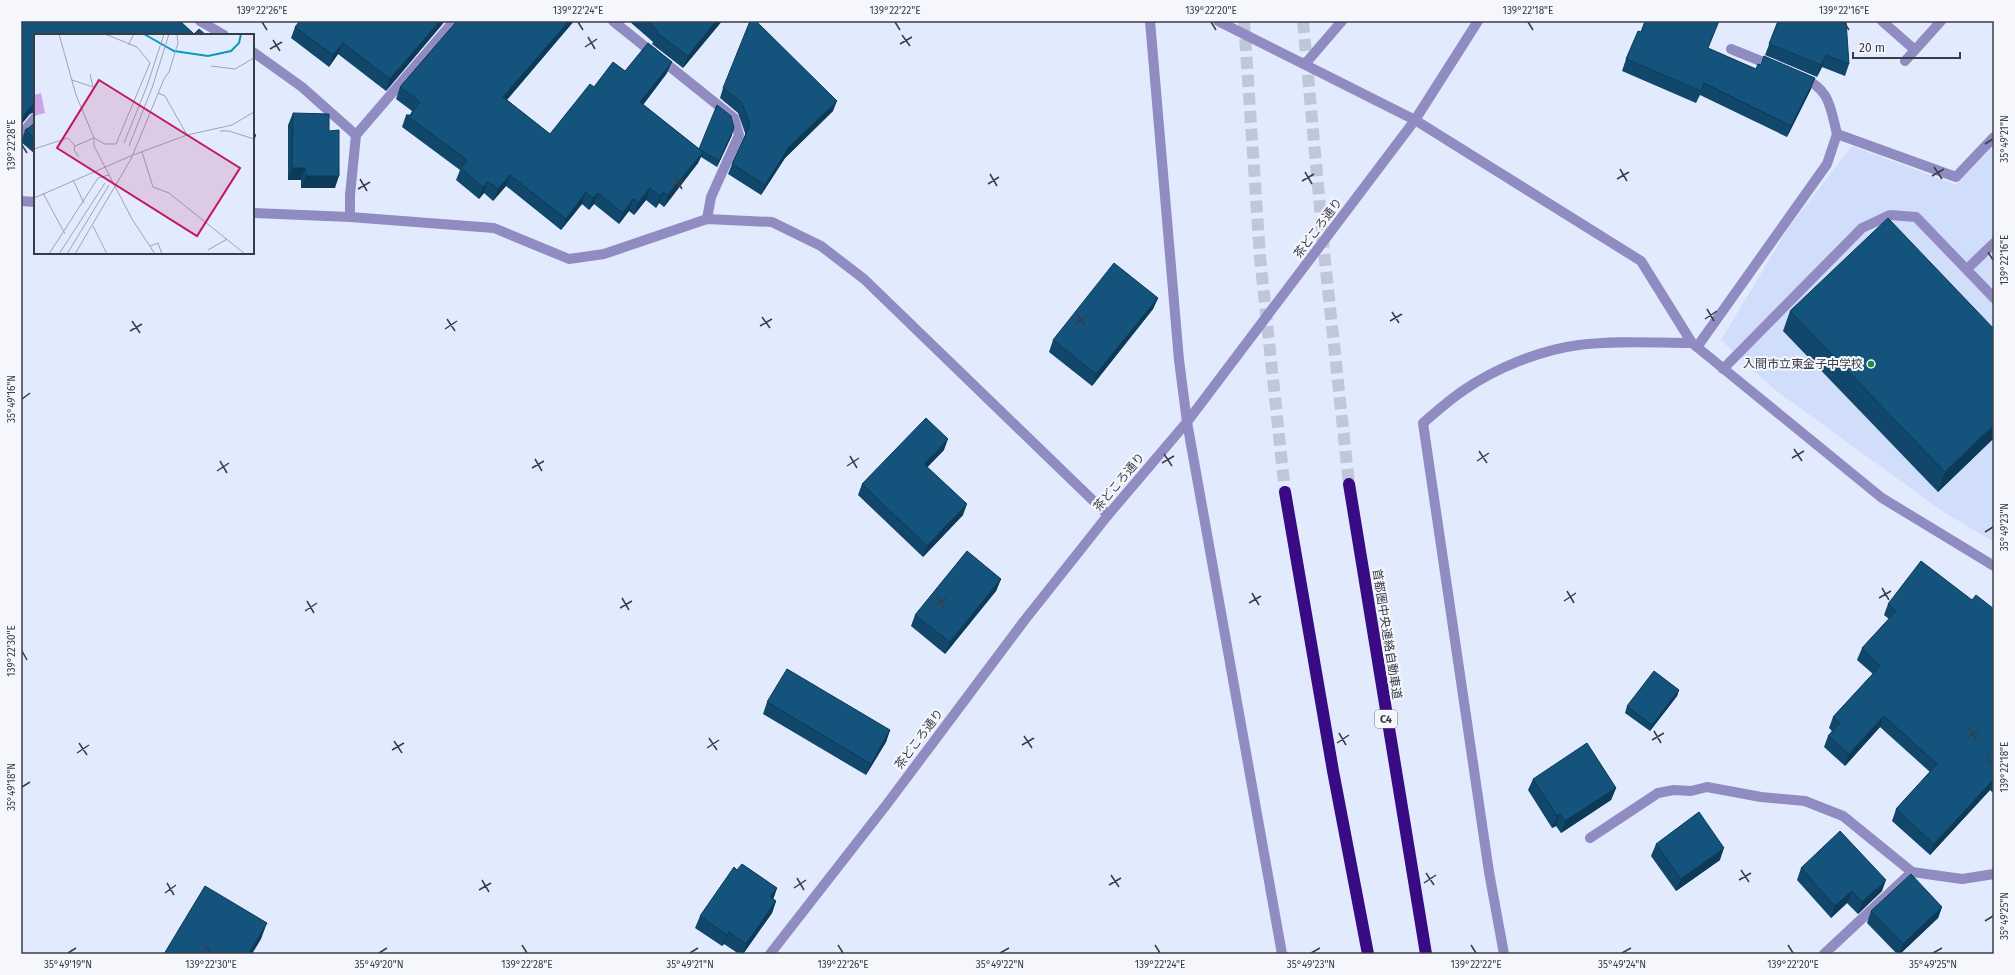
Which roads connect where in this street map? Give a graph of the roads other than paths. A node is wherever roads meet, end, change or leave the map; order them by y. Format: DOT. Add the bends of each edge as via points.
graph roads {
  1 [pos="200,21"];
  2 [pos="454,21"];
  3 [pos="613,21"];
  4 [pos="1150,21"];
  5 [pos="1218,21"];
  6 [pos="1342,21"];
  7 [pos="1478,21"];
  8 [pos="1882,21"];
  9 [pos="1941,21"];
  10 [pos="222,34"];
  11 [pos="1731,49"];
  12 [pos="1915,50"];
  13 [pos="254,53"];
  14 [pos="1905,61"];
  15 [pos="1305,64"];
  16 [pos="34,119"];
  17 [pos="1415,120"];
  18 [pos="1838,134"];
  19 [pos="21,136"];
  20 [pos="356,136"];
  21 [pos="1994,137"];
  22 [pos="21,201"];
  23 [pos="34,202"];
  24 [pos="254,213"];
  25 [pos="350,217"];
  26 [pos="707,219"];
  27 [pos="1994,244"];
  28 [pos="1967,269"];
  29 [pos="1994,298"];
  30 [pos="1695,345"];
  31 [pos="1723,369"];
  32 [pos="1188,422"];
  33 [pos="1349,484"];
  34 [pos="1286,492"];
  35 [pos="1108,515"];
  36 [pos="1994,566"];
  37 [pos="1590,838"];
  38 [pos="1912,872"];
  39 [pos="1994,874"];
  40 [pos="770,954"];
  41 [pos="1282,954"];
  42 [pos="1368,954"];
  43 [pos="1426,954"];
  44 [pos="1504,954"];
  45 [pos="1824,954"];
  1 -- 10 [label="street"];
  2 -- 20 [label="street"];
  3 -- 26 [label="street" via="734,118 739,135 711,197"];
  4 -- 32 [label="street" via="1179,360"];
  5 -- 15 [label="street"];
  6 -- 15 [label="street"];
  7 -- 17 [label="street, 茶どころ通り"];
  8 -- 12 [label="street"];
  9 -- 12 [label="street"];
  11 -- 18 [label="street" via="1811,81 1822,89 1828,99"];
  12 -- 14 [label="street"];
  13 -- 20 [label="street" via="302,87"];
  15 -- 17 [label="street"];
  16 -- 19 [label="street"];
  17 -- 30 [label="street" via="1641,261"];
  17 -- 32 [label="street, 茶どころ通り"];
  18 -- 21 [label="street" via="1956,177"];
  18 -- 30 [label="street" via="1826,164"];
  20 -- 25 [label="street"];
  22 -- 23 [label="street"];
  24 -- 25 [label="street"];
  25 -- 26 [label="street" via="494,228 569,259 604,254"];
  26 -- 35 [label="street" via="772,222 821,246 864,279"];
  27 -- 28 [label="street"];
  28 -- 29 [label="street"];
  28 -- 31 [label="street" via="1916,217 1890,215 1862,228"];
  30 -- 31 [label="street"];
  30 -- 44 [label="street" via="1610,342 1578,345 1547,352 1506,367 1464,390 1423,423 1489,872"];
  31 -- 36 [label="street" via="1882,498"];
  32 -- 35 [label="street, 茶どころ通り"];
  32 -- 41 [label="street"];
  33 -- 43 [label="highway, 首都圏中央連絡自動車道 / C4"];
  34 -- 42 [label="highway" via="1333,771"];
  35 -- 40 [label="street, 茶どころ通り" via="1024,620 887,804"];
  37 -- 38 [label="street" via="1658,793 1674,790 1691,791 1707,787 1761,797 1805,801 1843,816"];
  38 -- 39 [label="street" via="1962,880"];
  38 -- 45 [label="street"];
}
